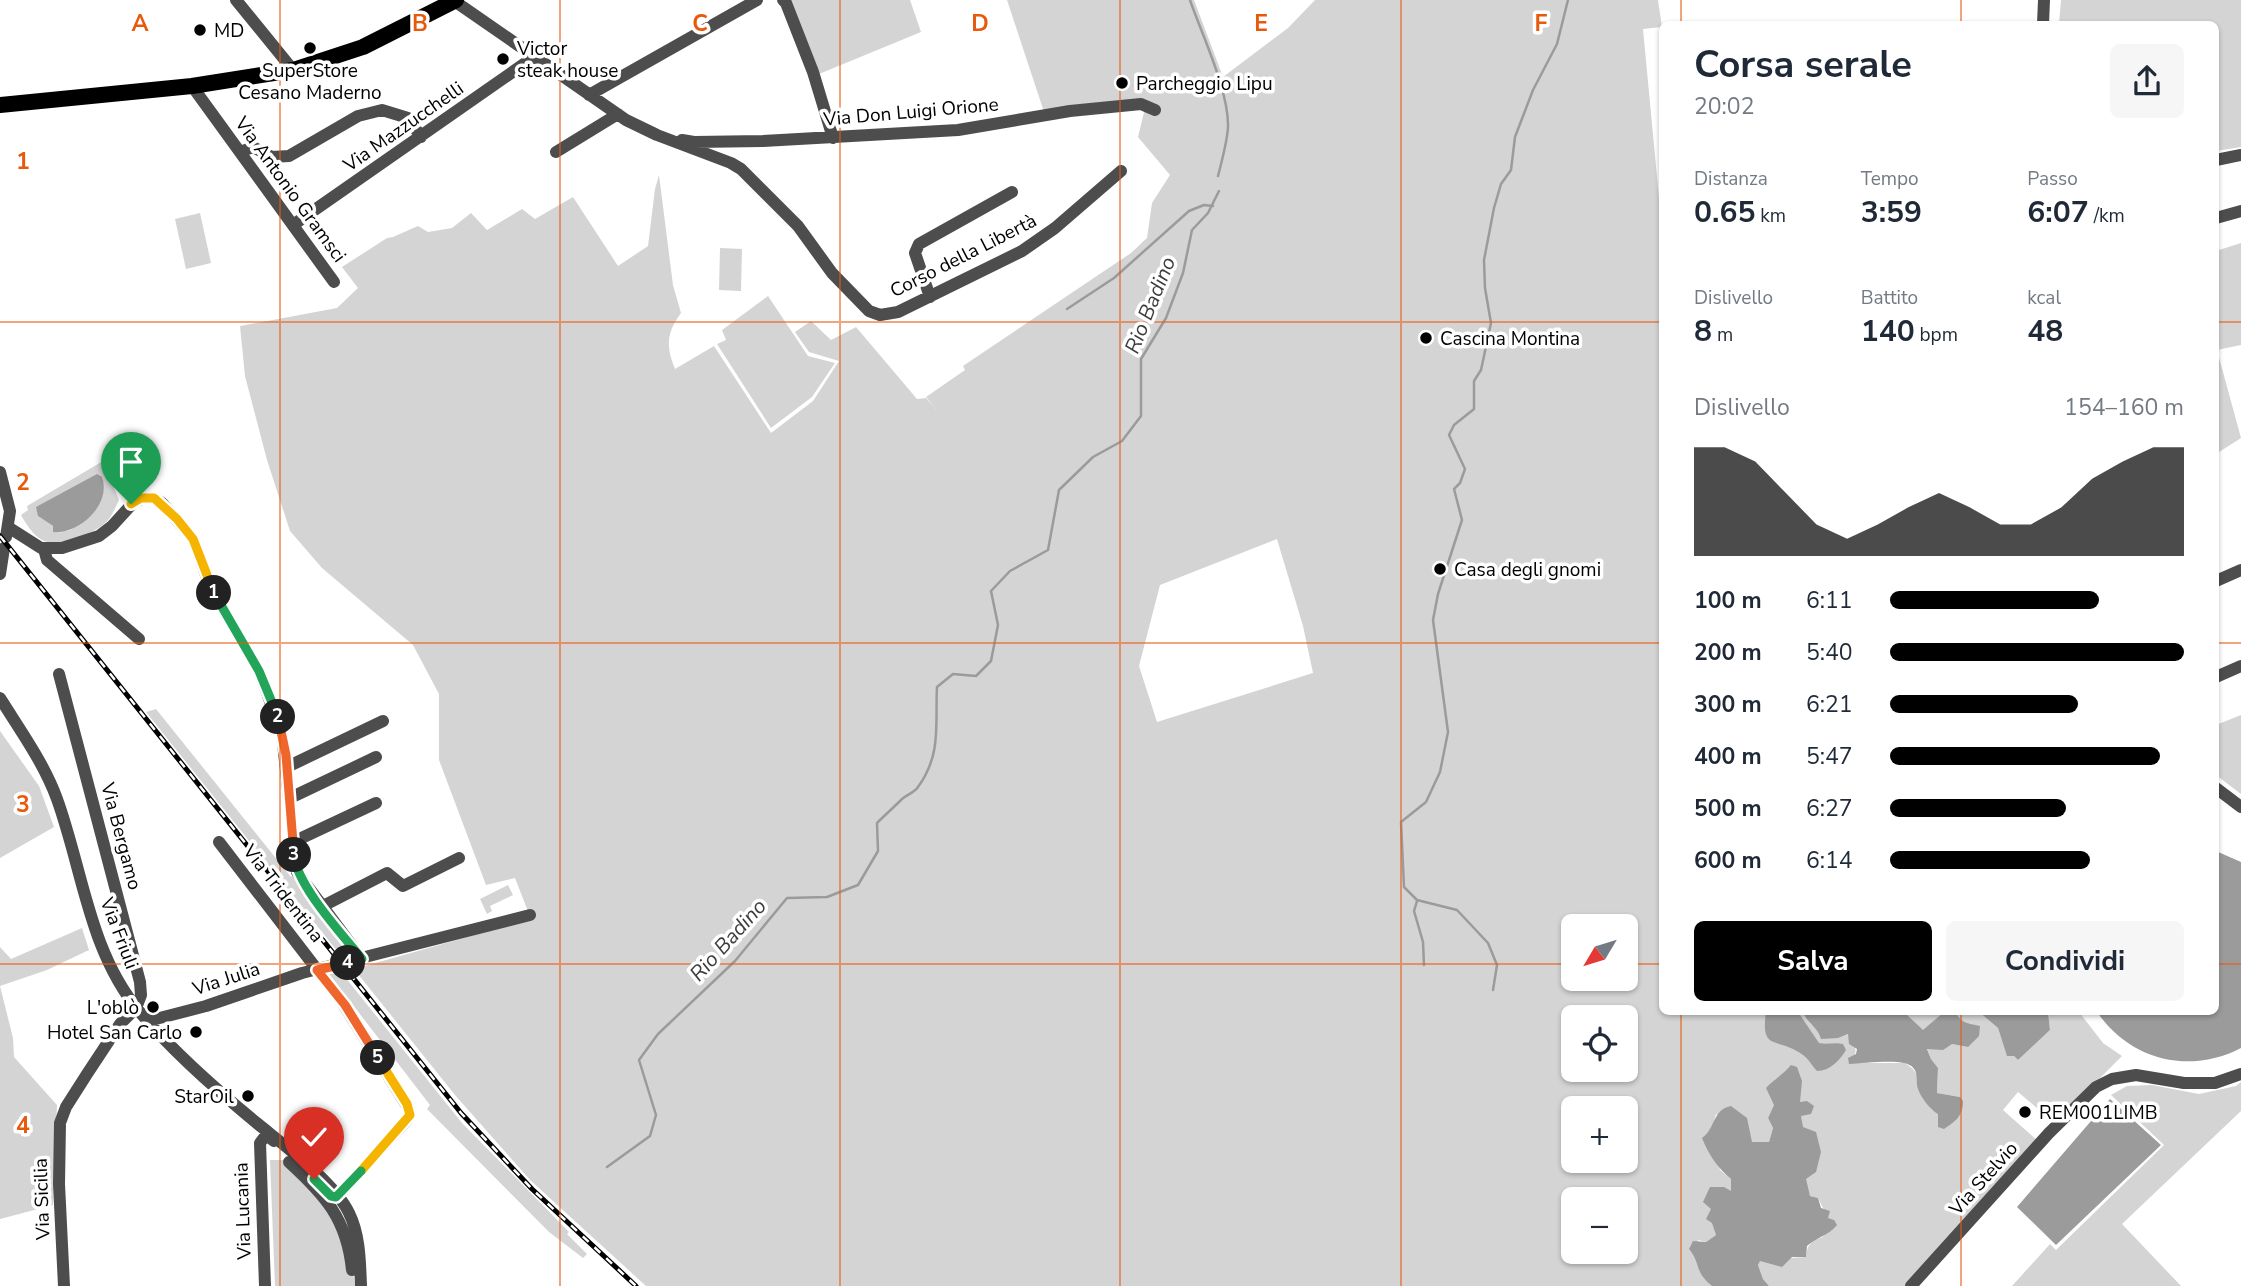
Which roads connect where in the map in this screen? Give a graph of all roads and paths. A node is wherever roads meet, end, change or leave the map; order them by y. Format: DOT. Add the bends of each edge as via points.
graph roads {
  1 [pos="236,0"];
  2 [pos="454,0"];
  3 [pos="757,0"];
  4 [pos="783,0"];
  5 [pos="2044,0"];
  6 [pos="2043,21"];
  7 [pos="534,57"];
  8 [pos="293,70"];
  9 [pos="192,86"];
  10 [pos="589,95"];
  11 [pos="0,105"];
  12 [pos="1155,110"];
  13 [pos="618,114"];
  14 [pos="421,137"];
  15 [pos="833,138"];
  16 [pos="667,139"];
  17 [pos="240,152"];
  18 [pos="556,152"];
  19 [pos="2241,155"];
  20 [pos="2219,159"];
  21 [pos="1121,172"];
  22 [pos="1012,192"];
  23 [pos="2241,211"];
  24 [pos="2219,217"];
  25 [pos="293,225"];
  26 [pos="334,282"];
  27 [pos="930,297"];
  28 [pos="0,472"];
  29 [pos="6,537"];
  30 [pos="44,549"];
  31 [pos="2241,570"];
  32 [pos="0,574"];
  33 [pos="2219,580"];
  34 [pos="139,639"];
  35 [pos="2241,666"];
  36 [pos="60,674"];
  37 [pos="2219,676"];
  38 [pos="0,698"];
  39 [pos="0,714"];
  40 [pos="383,720"];
  41 [pos="35,757"];
  42 [pos="376,757"];
  43 [pos="287,767"];
  44 [pos="2219,790"];
  45 [pos="290,798"];
  46 [pos="376,803"];
  47 [pos="2241,807"];
  48 [pos="219,842"];
  49 [pos="293,842"];
  50 [pos="459,859"];
  51 [pos="321,907"];
  52 [pos="530,915"];
  53 [pos="359,960"];
  54 [pos="321,969"];
  55 [pos="136,1008"];
  56 [pos="148,1021"];
  57 [pos="2241,1074"];
  58 [pos="252,1119"];
  59 [pos="264,1136"];
  60 [pos="303,1168"];
  61 [pos="340,1205"];
  62 [pos="1912,1285"];
  63 [pos="64,1286"];
  64 [pos="265,1286"];
  65 [pos="354,1286"];
  66 [pos="361,1286"];
  1 -- 8 [label="street"];
  2 -- 7 [label="street, Corso della Libertà"];
  2 -- 8 [label="main road" via="363,47"];
  3 -- 10 [label="street"];
  4 -- 15 [label="street" via="813,72"];
  5 -- 6 [label="street"];
  7 -- 10 [label="street, Corso della Libertà"];
  7 -- 14 [label="street, Via Mazzucchelli"];
  8 -- 9 [label="main road"];
  9 -- 11 [label="main road"];
  9 -- 17 [label="street, Via Antonio Gramsci"];
  10 -- 13 [label="street, Corso della Libertà"];
  12 -- 15 [label="street, Via Don Luigi Orione" via="1141,103 958,130"];
  13 -- 16 [label="street, Corso della Libertà"];
  13 -- 18 [label="street"];
  14 -- 17 [label="street" via="408,118 382,110 358,116 289,156 272,157 253,147"];
  14 -- 25 [label="street, Via Mazzucchelli"];
  15 -- 16 [label="street, Via Don Luigi Orione"];
  16 -- 27 [label="street, Corso della Libertà" via="741,169 798,226 832,273 869,311 880,315 898,312"];
  17 -- 25 [label="street, Via Antonio Gramsci"];
  19 -- 20 [label="street"];
  21 -- 27 [label="street, Corso della Libertà" via="1022,251"];
  22 -- 27 [label="street" via="919,244 915,253"];
  23 -- 24 [label="street"];
  25 -- 26 [label="street, Via Antonio Gramsci"];
  28 -- 29 [label="street" via="10,511"];
  29 -- 30 [label="street"];
  29 -- 32 [label="street"];
  30 -- 34 [label="street" via="47,560"];
  30 -- 43 [label="street" via="99,536 141,498 160,502 195,542 210,586 259,671 281,726"];
  31 -- 33 [label="street"];
  35 -- 37 [label="street"];
  36 -- 55 [label="street, Via Bergamo" via="140,982"];
  38 -- 41 [label="street, Via Friuli"];
  39 -- 41 [label="street, Via Friuli"];
  40 -- 43 [label="street"];
  41 -- 55 [label="street, Via Friuli" via="58,801 106,958"];
  42 -- 45 [label="street"];
  43 -- 45 [label="street"];
  44 -- 47 [label="street"];
  45 -- 49 [label="street"];
  46 -- 49 [label="street"];
  48 -- 54 [label="street, Via Tridentina"];
  49 -- 51 [label="street" via="297,872"];
  50 -- 51 [label="street" via="404,886 387,873"];
  51 -- 53 [label="street"];
  52 -- 53 [label="street, Via Julia"];
  53 -- 54 [label="street, Via Julia"];
  54 -- 56 [label="street, Via Julia"];
  54 -- 61 [label="street" via="410,1111"];
  55 -- 56 [label="street, Via Friuli"];
  55 -- 63 [label="street, Via Sicilia" via="120,1024 60,1123"];
  56 -- 58 [label="street, Via Friuli"];
  57 -- 62 [label="street, Via Stelvio" via="2215,1083 2136,1075 2096,1087"];
  58 -- 59 [label="street, Via Friuli"];
  58 -- 60 [label="street, Via Friuli"];
  59 -- 60 [label="street, Via Friuli"];
  59 -- 64 [label="street, Via Lucania" via="260,1152"];
  60 -- 61 [label="street, Via Friuli"];
  61 -- 65 [label="street"];
  61 -- 66 [label="street" via="356,1236"];
}
